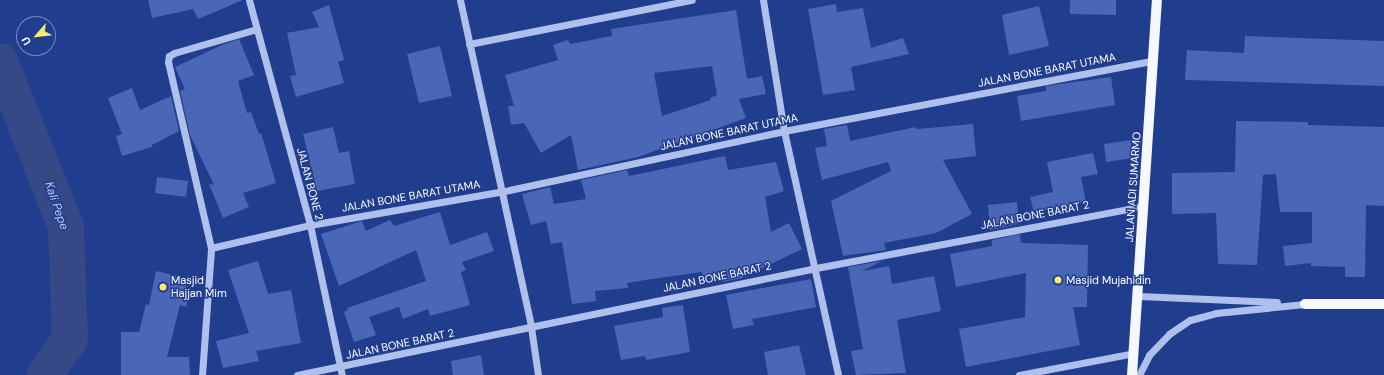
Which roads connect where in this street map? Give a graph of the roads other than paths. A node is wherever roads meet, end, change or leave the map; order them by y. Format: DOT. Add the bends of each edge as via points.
graph roads {
  1 [pos="249,0"];
  2 [pos="460,0"];
  3 [pos="692,0"];
  4 [pos="763,0"];
  5 [pos="1157,0"];
  6 [pos="257,29"];
  7 [pos="469,44"];
  8 [pos="1152,61"];
  9 [pos="784,131"];
  10 [pos="500,192"];
  11 [pos="1143,206"];
  12 [pos="310,225"];
  13 [pos="211,248"];
  14 [pos="816,268"];
  15 [pos="1139,296"];
  16 [pos="1305,304"];
  17 [pos="1384,304"];
  18 [pos="531,327"];
  19 [pos="1134,353"];
  20 [pos="342,371"];
  21 [pos="202,375"];
  22 [pos="297,375"];
  23 [pos="538,375"];
  24 [pos="838,375"];
  25 [pos="1019,375"];
  26 [pos="1132,375"];
  27 [pos="1138,375"];
  1 -- 6 [label="street, JALAN BONE 2"];
  2 -- 7 [label="street"];
  3 -- 7 [label="street"];
  4 -- 9 [label="street"];
  5 -- 8 [label="main road, JALAN ADI SUMARMO"];
  6 -- 12 [label="street, JALAN BONE 2"];
  6 -- 13 [label="street" via="169,56 168,62"];
  7 -- 10 [label="street"];
  8 -- 9 [label="street, JALAN BONE BARAT UTAMA"];
  8 -- 11 [label="main road, JALAN ADI SUMARMO"];
  9 -- 10 [label="street, JALAN BONE BARAT UTAMA"];
  9 -- 14 [label="street"];
  10 -- 12 [label="street, JALAN BONE BARAT UTAMA"];
  10 -- 18 [label="street"];
  11 -- 14 [label="street, JALAN BONE BARAT 2"];
  11 -- 15 [label="main road, JALAN ADI SUMARMO"];
  12 -- 13 [label="street, JALAN BONE BARAT UTAMA"];
  12 -- 20 [label="street, JALAN BONE 2"];
  13 -- 21 [label="street"];
  14 -- 18 [label="street, JALAN BONE BARAT 2"];
  14 -- 24 [label="street"];
  15 -- 16 [label="street"];
  15 -- 19 [label="main road, JALAN ADI SUMARMO"];
  16 -- 17 [label="main road"];
  16 -- 27 [label="street" via="1216,312 1190,320 1169,334 1149,355"];
  18 -- 20 [label="street, JALAN BONE BARAT 2"];
  18 -- 23 [label="street"];
  19 -- 25 [label="street"];
  19 -- 26 [label="main road, JALAN ADI SUMARMO"];
  20 -- 22 [label="street, JALAN BONE BARAT 2"];
}
